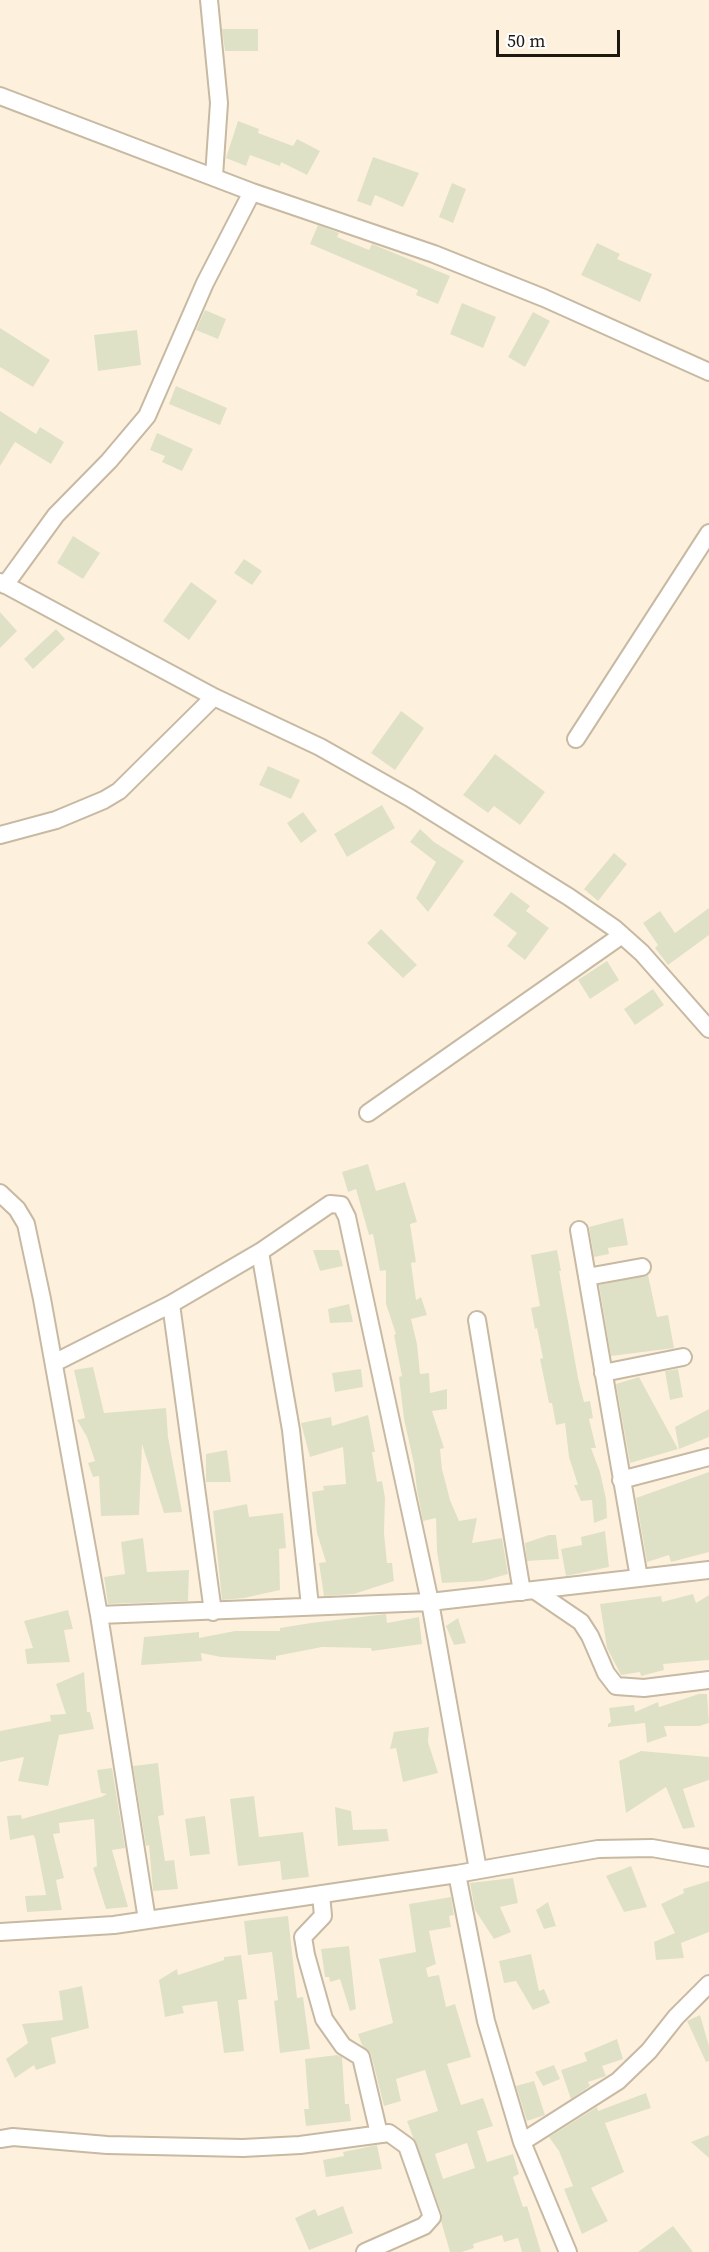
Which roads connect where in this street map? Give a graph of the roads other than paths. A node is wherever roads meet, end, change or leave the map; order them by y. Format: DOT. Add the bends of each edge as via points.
graph roads {
  1 [pos="209,0"];
  2 [pos="0,96"];
  3 [pos="214,176"];
  4 [pos="252,192"];
  5 [pos="709,372"];
  6 [pos="709,533"];
  7 [pos="3,584"];
  8 [pos="214,697"];
  9 [pos="576,739"];
  10 [pos="0,835"];
  11 [pos="622,935"];
  12 [pos="708,1025"];
  13 [pos="368,1113"];
  14 [pos="0,1193"];
  15 [pos="579,1230"];
  16 [pos="260,1252"];
  17 [pos="642,1267"];
  18 [pos="587,1277"];
  19 [pos="171,1304"];
  20 [pos="477,1320"];
  21 [pos="683,1357"];
  22 [pos="54,1363"];
  23 [pos="603,1372"];
  24 [pos="709,1457"];
  25 [pos="621,1480"];
  26 [pos="709,1570"];
  27 [pos="639,1578"];
  28 [pos="528,1591"];
  29 [pos="430,1602"];
  30 [pos="310,1606"];
  31 [pos="213,1612"];
  32 [pos="99,1615"];
  33 [pos="709,1680"];
  34 [pos="709,1858"];
  35 [pos="478,1870"];
  36 [pos="457,1874"];
  37 [pos="321,1894"];
  38 [pos="147,1920"];
  39 [pos="0,1932"];
  40 [pos="709,1984"];
  41 [pos="379,2134"];
  42 [pos="0,2139"];
  43 [pos="522,2142"];
  44 [pos="365,2252"];
  45 [pos="568,2252"];
  1 -- 3 [label="street" via="219,103"];
  2 -- 3 [label="street"];
  3 -- 4 [label="street"];
  4 -- 5 [label="street" via="435,254"];
  4 -- 7 [label="street" via="205,282 147,416 56,515"];
  6 -- 9 [label="street"];
  7 -- 8 [label="street"];
  8 -- 10 [label="street" via="119,791 56,820"];
  8 -- 11 [label="street" via="320,747 411,798 569,897"];
  11 -- 12 [label="street"];
  11 -- 13 [label="street"];
  14 -- 22 [label="street" via="26,1224"];
  15 -- 18 [label="street"];
  16 -- 19 [label="street"];
  16 -- 29 [label="street" via="330,1204 341,1205 347,1217"];
  16 -- 30 [label="street" via="291,1430"];
  17 -- 18 [label="street"];
  18 -- 23 [label="street"];
  19 -- 22 [label="street"];
  19 -- 31 [label="street"];
  20 -- 28 [label="street"];
  21 -- 23 [label="street"];
  22 -- 32 [label="street"];
  23 -- 25 [label="street"];
  24 -- 25 [label="street"];
  25 -- 27 [label="street"];
  26 -- 27 [label="street"];
  27 -- 28 [label="street"];
  28 -- 29 [label="street"];
  28 -- 33 [label="street" via="581,1622 616,1686 644,1689"];
  29 -- 30 [label="street"];
  29 -- 35 [label="street"];
  30 -- 31 [label="street"];
  31 -- 32 [label="street"];
  32 -- 38 [label="street"];
  34 -- 35 [label="street" via="652,1848 598,1849"];
  35 -- 36 [label="street"];
  36 -- 37 [label="street"];
  36 -- 43 [label="street" via="486,2021"];
  37 -- 38 [label="street"];
  37 -- 41 [label="street" via="323,1916 303,1937 306,1955 324,2019 343,2046 361,2057"];
  38 -- 39 [label="street"];
  40 -- 43 [label="street" via="618,2081"];
  41 -- 42 [label="street" via="243,2148"];
  41 -- 44 [label="street" via="395,2135 407,2146 432,2217 424,2226"];
  43 -- 45 [label="street"];
}
